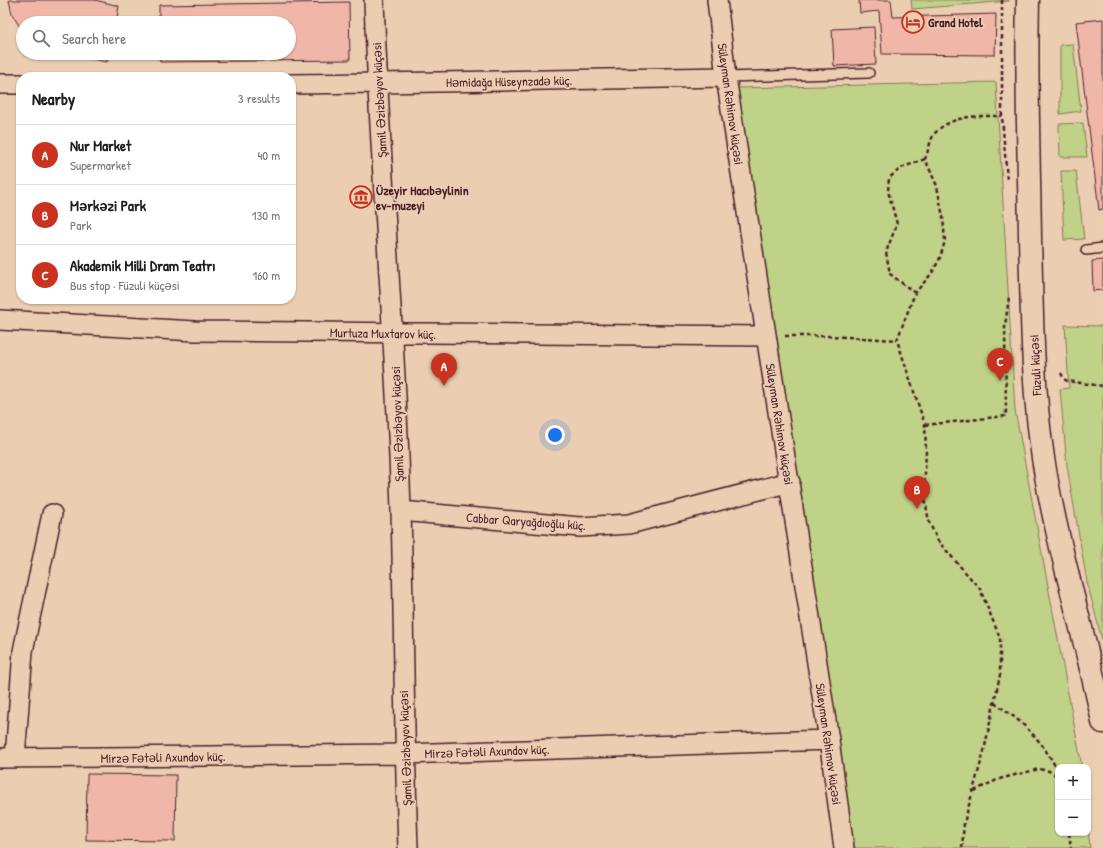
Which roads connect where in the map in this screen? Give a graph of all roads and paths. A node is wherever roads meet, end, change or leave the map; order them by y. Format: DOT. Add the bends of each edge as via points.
graph roads {
  1 [pos="374,0"];
  2 [pos="717,0"];
  3 [pos="1002,0"];
  4 [pos="1028,0"];
  5 [pos="870,73"];
  6 [pos="726,77"];
  7 [pos="377,83"];
  8 [pos="0,84"];
  9 [pos="16,84"];
  10 [pos="296,84"];
  11 [pos="1002,116"];
  12 [pos="925,159"];
  13 [pos="1007,186"];
  14 [pos="1103,248"];
  15 [pos="1086,250"];
  16 [pos="1010,292"];
  17 [pos="915,294"];
  18 [pos="0,320"];
  19 [pos="393,333"];
  20 [pos="766,336"];
  21 [pos="897,340"];
  22 [pos="1061,373"];
  23 [pos="1103,386"];
  24 [pos="924,425"];
  25 [pos="790,482"];
  26 [pos="401,511"];
  27 [pos="52,514"];
  28 [pos="994,703"];
  29 [pos="1103,722"];
  30 [pos="829,740"];
  31 [pos="404,754"];
  32 [pos="8,758"];
  33 [pos="1055,765"];
  34 [pos="1055,774"];
  35 [pos="973,791"];
  36 [pos="1069,836"];
  37 [pos="408,848"];
  38 [pos="844,848"];
  39 [pos="962,848"];
  40 [pos="1071,848"];
  1 -- 7 [label="street, Şamil Əzizbəyov küçəsi"];
  2 -- 6 [label="street, Süleyman Rəhimov küçəsi"];
  3 -- 11 [label="path"];
  4 -- 29 [label="main road, Füzuli küçəsi" via="1028,119 1036,390 1052,508"];
  5 -- 6 [label="lane"];
  6 -- 7 [label="street, Həmidağa Hüseynzadə küç."];
  6 -- 20 [label="street, Süleyman Rəhimov küçəsi"];
  7 -- 10 [label="street, Həmidağa Hüseynzadə küç."];
  7 -- 19 [label="street, Şamil Əzizbəyov küçəsi"];
  8 -- 9 [label="street"];
  11 -- 12 [label="path" via="976,116 952,120 934,134"];
  11 -- 13 [label="path"];
  12 -- 17 [label="path" via="937,186 945,241 932,273"];
  12 -- 17 [label="path" via="900,168 889,178 888,191 897,224 886,252 890,274"];
  14 -- 15 [label="lane"];
  16 -- 24 [label="path" via="1005,326 1006,416"];
  17 -- 21 [label="path"];
  18 -- 19 [label="street, Murtuza Muxtarov küç." via="194,331"];
  19 -- 20 [label="street, Murtuza Muxtarov küç."];
  19 -- 26 [label="street, Şamil Əzizbəyov küçəsi"];
  20 -- 21 [label="path"];
  20 -- 25 [label="street, Süleyman Rəhimov küçəsi"];
  21 -- 24 [label="path"];
  22 -- 23 [label="path" via="1067,381"];
  24 -- 28 [label="path" via="924,494 928,522 938,541 980,589 1000,638 1000,675"];
  25 -- 26 [label="street, Cabbar Qaryağdıoğlu küç." via="629,524 580,527"];
  25 -- 30 [label="street, Süleyman Rəhimov küçəsi"];
  26 -- 31 [label="street, Şamil Əzizbəyov küçəsi"];
  27 -- 32 [label="street" via="23,651"];
  28 -- 33 [label="path" via="1026,726 1042,744"];
  28 -- 35 [label="path"];
  30 -- 31 [label="street, Mirzə Fətəli Axundov küç."];
  30 -- 38 [label="street, Süleyman Rəhimov küçəsi"];
  31 -- 32 [label="street, Mirzə Fətəli Axundov küç."];
  31 -- 37 [label="street, Şamil Əzizbəyov küçəsi"];
  34 -- 35 [label="path" via="1039,769 999,779"];
  35 -- 39 [label="path" via="964,822"];
  36 -- 40 [label="path"];
}
